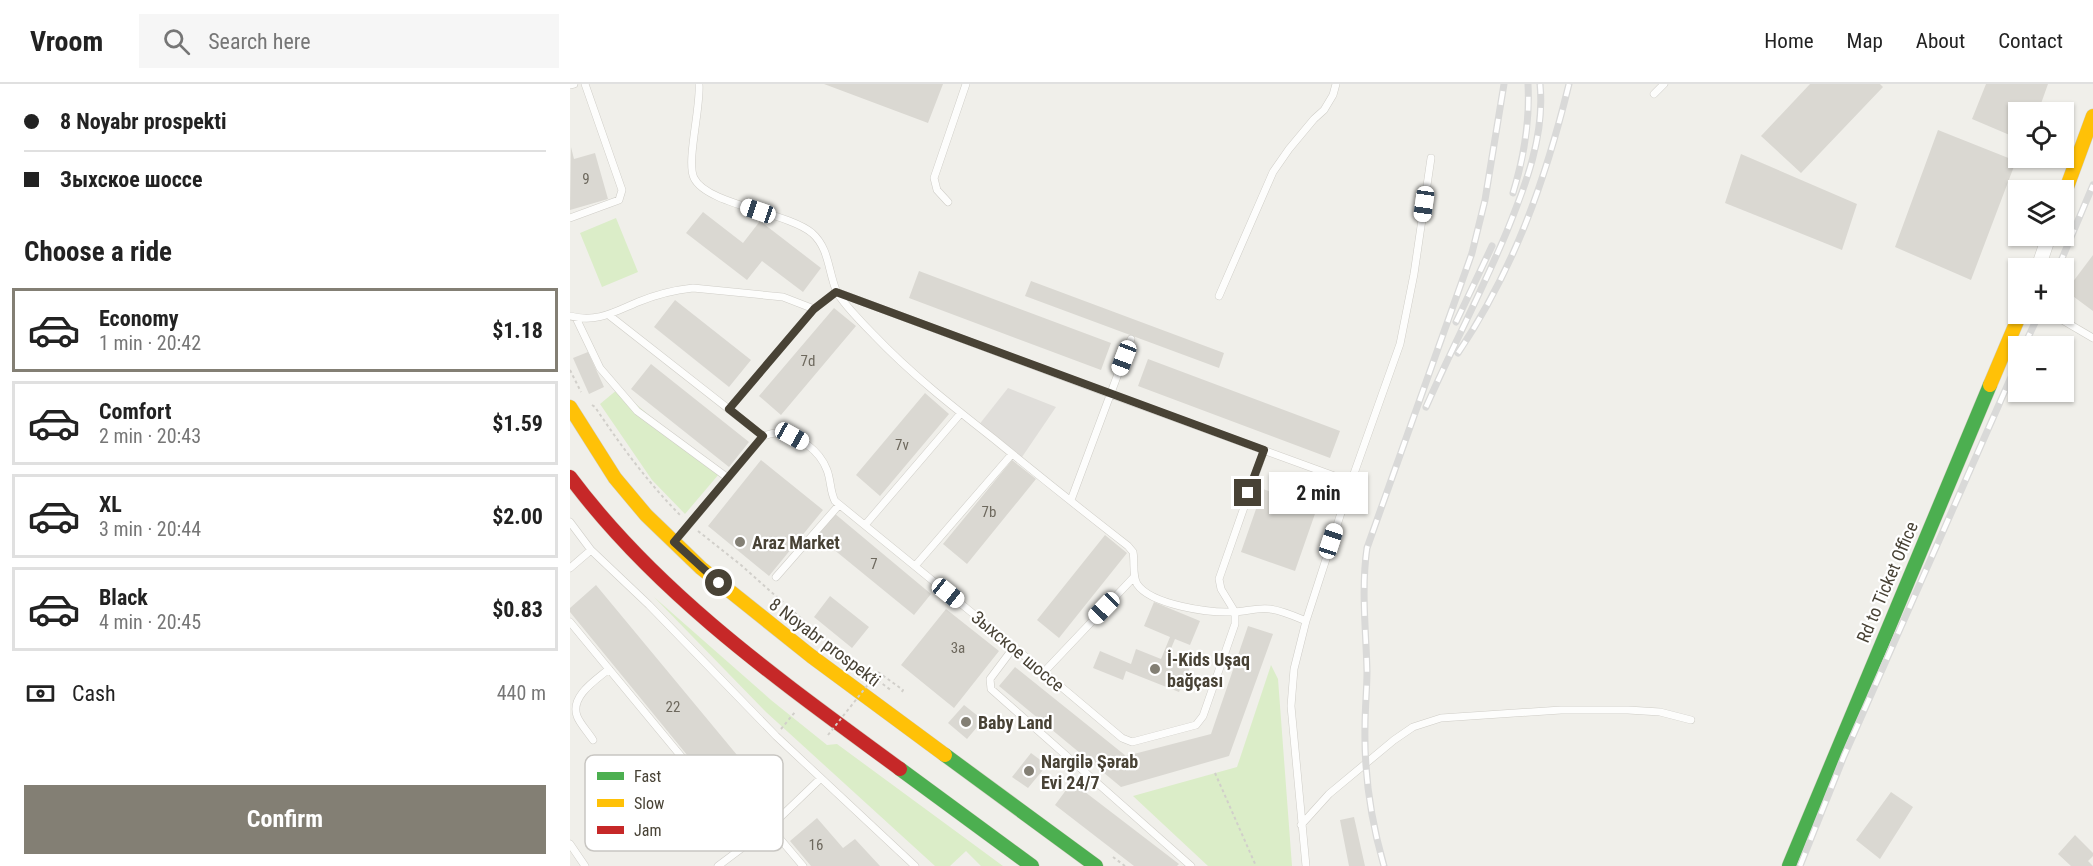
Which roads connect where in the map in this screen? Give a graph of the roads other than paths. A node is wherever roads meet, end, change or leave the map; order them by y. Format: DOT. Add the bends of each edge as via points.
graph roads {
  1 [pos="585,84"];
  2 [pos="699,84"];
  3 [pos="966,84"];
  4 [pos="1336,84"];
  5 [pos="1664,84"];
  6 [pos="1654,94"];
  7 [pos="2093,116"];
  8 [pos="1431,158"];
  9 [pos="2070,180"];
  10 [pos="948,202"];
  11 [pos="570,218"];
  12 [pos="836,292"];
  13 [pos="1219,296"];
  14 [pos="814,309"];
  15 [pos="610,316"];
  16 [pos="573,317"];
  17 [pos="2016,324"];
  18 [pos="2069,324"];
  19 [pos="2093,338"];
  20 [pos="1131,339"];
  21 [pos="1110,394"];
  22 [pos="570,407"];
  23 [pos="729,409"];
  24 [pos="961,413"];
  25 [pos="763,436"];
  26 [pos="1264,450"];
  27 [pos="1012,454"];
  28 [pos="570,477"];
  29 [pos="728,478"];
  30 [pos="1351,482"];
  31 [pos="1071,500"];
  32 [pos="839,505"];
  33 [pos="570,522"];
  34 [pos="865,525"];
  35 [pos="674,542"];
  36 [pos="591,550"];
  37 [pos="915,566"];
  38 [pos="570,568"];
  39 [pos="1134,577"];
  40 [pos="776,578"];
  41 [pos="1235,612"];
  42 [pos="1306,621"];
  43 [pos="570,622"];
  44 [pos="1014,647"];
  45 [pos="609,669"];
  46 [pos="1044,672"];
  47 [pos="1691,720"];
  48 [pos="593,740"];
  49 [pos="680,755"];
  50 [pos="820,779"];
  51 [pos="783,815"];
  52 [pos="1301,825"];
  53 [pos="783,842"];
  54 [pos="570,844"];
  55 [pos="739,851"];
  56 [pos="1793,865"];
  57 [pos="585,866"];
  58 [pos="718,866"];
  59 [pos="803,866"];
  60 [pos="915,866"];
  61 [pos="1032,866"];
  62 [pos="1096,866"];
  63 [pos="1191,866"];
  64 [pos="1306,866"];
  1 -- 11 [label="lane" via="622,190 619,200 612,204"];
  2 -- 12 [label="lane" via="693,177 716,195 810,231 826,253"];
  3 -- 10 [label="lane" via="934,178 937,190"];
  4 -- 13 [label="lane" via="1324,110 1274,172"];
  5 -- 6 [label="lane"];
  7 -- 9 [label="main road"];
  8 -- 30 [label="lane" via="1400,344"];
  12 -- 14 [label="lane"];
  12 -- 21 [label="lane"];
  12 -- 24 [label="lane" via="898,360"];
  14 -- 15 [label="lane" via="783,297 693,288 650,297"];
  14 -- 23 [label="lane"];
  15 -- 16 [label="lane"];
  15 -- 23 [label="lane"];
  16 -- 29 [label="lane" via="600,368 637,411"];
  17 -- 56 [label="main road, Rd to Ticket Office"];
  18 -- 19 [label="lane"];
  20 -- 21 [label="lane"];
  21 -- 26 [label="lane"];
  21 -- 31 [label="lane"];
  22 -- 35 [label="main road, 8 Noyabr prospekti" via="615,478"];
  23 -- 25 [label="lane"];
  24 -- 27 [label="lane"];
  24 -- 34 [label="lane"];
  25 -- 29 [label="lane"];
  25 -- 32 [label="lane" via="777,433 809,445 827,469 832,495"];
  26 -- 30 [label="lane"];
  26 -- 41 [label="lane" via="1219,579"];
  27 -- 31 [label="lane"];
  27 -- 37 [label="lane"];
  28 -- 61 [label="main road" via="617,537 677,595 806,698"];
  29 -- 35 [label="lane"];
  30 -- 42 [label="lane"];
  31 -- 39 [label="lane" via="1133,552"];
  32 -- 34 [label="lane, Зыхское шоссе"];
  32 -- 40 [label="lane"];
  33 -- 36 [label="lane"];
  34 -- 37 [label="lane, Зыхское шоссе"];
  35 -- 62 [label="main road, 8 Noyabr prospekti" via="811,656"];
  36 -- 38 [label="lane"];
  36 -- 50 [label="lane"];
  37 -- 44 [label="lane, Зыхское шоссе"];
  39 -- 41 [label="lane" via="1146,593 1185,608"];
  39 -- 46 [label="lane"];
  41 -- 42 [label="lane" via="1268,608"];
  41 -- 46 [label="lane, Зыхское шоссе" via="1235,624 1203,716 1196,725 1132,742 1122,738"];
  42 -- 52 [label="lane" via="1294,669 1291,706"];
  43 -- 45 [label="lane"];
  44 -- 46 [label="lane, Зыхское шоссе"];
  44 -- 63 [label="lane" via="990,679 991,689"];
  45 -- 48 [label="lane" via="580,694 574,706"];
  45 -- 49 [label="lane"];
  47 -- 52 [label="lane" via="1660,712 1628,710 1441,718 1413,727 1394,740 1329,794"];
  50 -- 51 [label="lane"];
  50 -- 60 [label="lane"];
  52 -- 64 [label="lane"];
  53 -- 59 [label="lane"];
  54 -- 57 [label="lane"];
  55 -- 58 [label="lane"];
}
